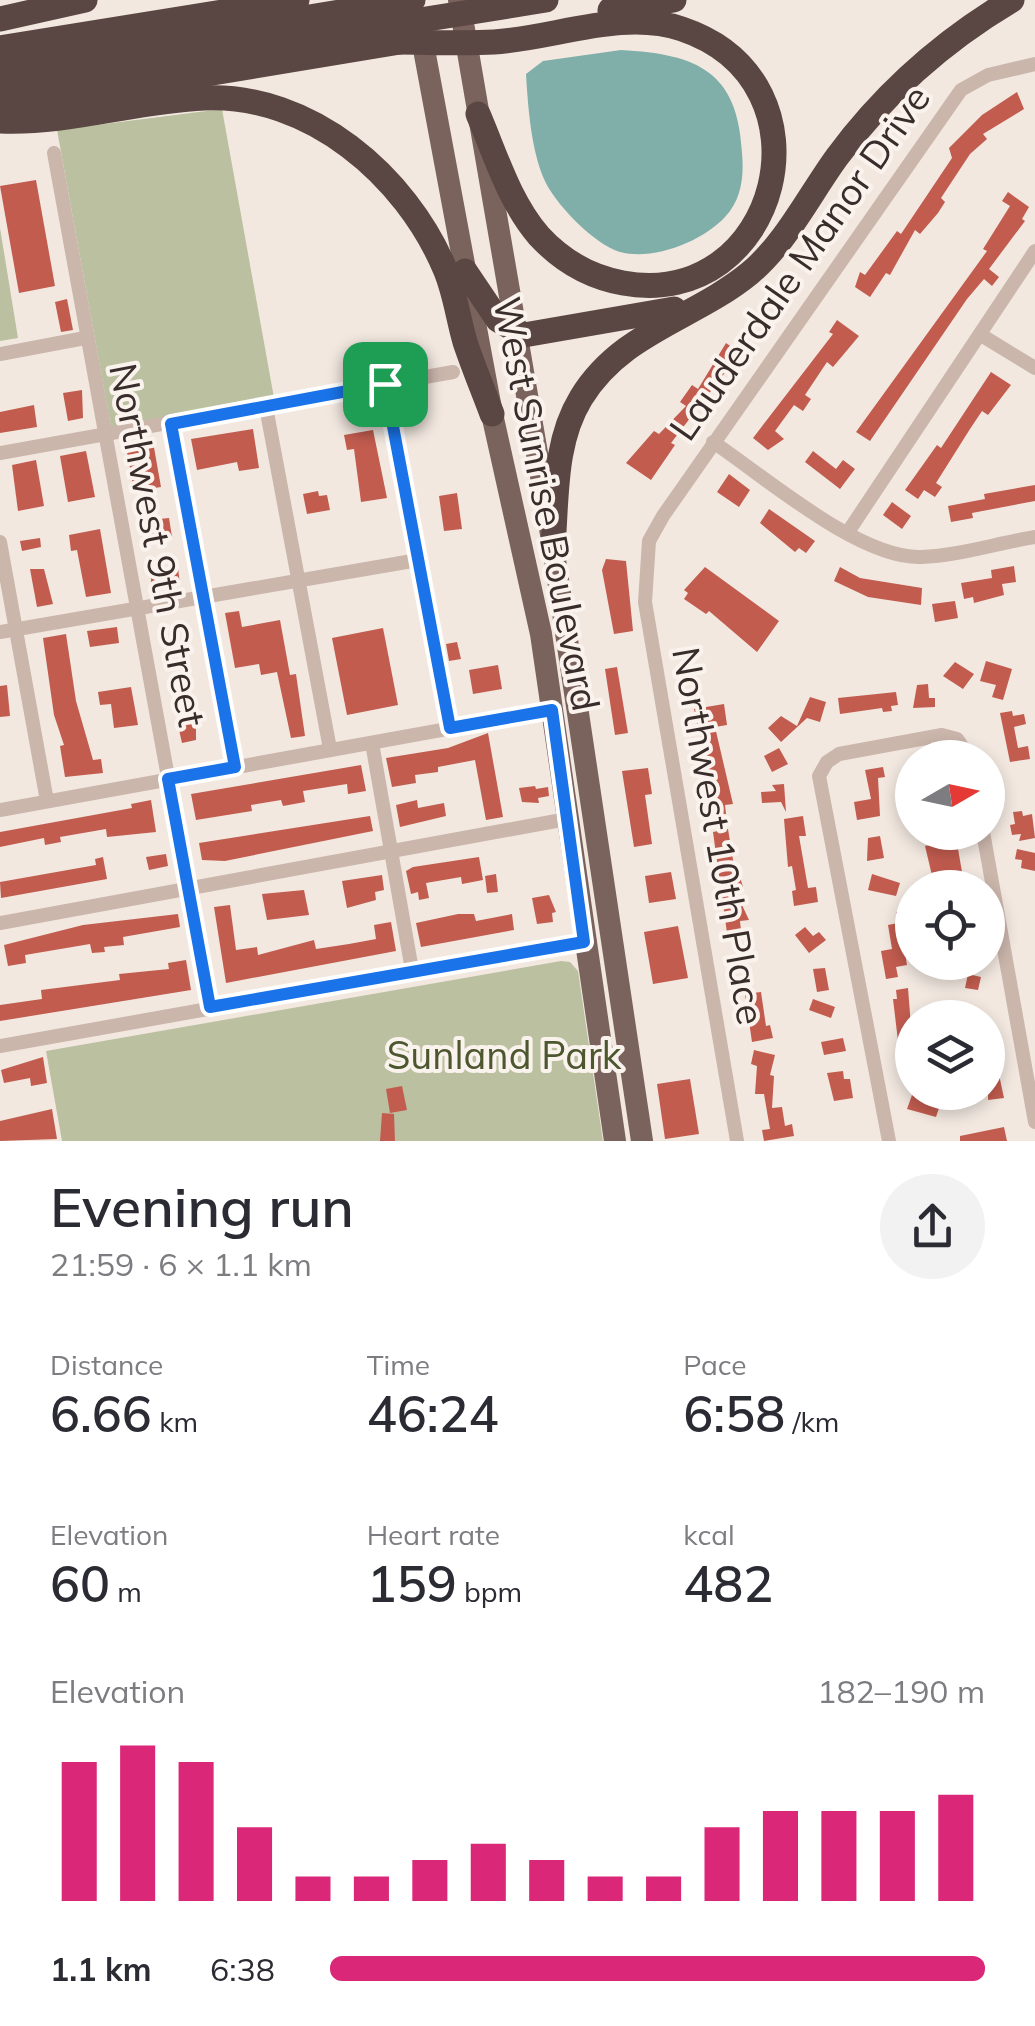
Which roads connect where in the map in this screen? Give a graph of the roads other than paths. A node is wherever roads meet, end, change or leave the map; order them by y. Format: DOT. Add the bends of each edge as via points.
graph roads {
  1 [pos="85,0"];
  2 [pos="298,0"];
  3 [pos="414,0"];
  4 [pos="459,0"];
  5 [pos="546,0"];
  6 [pos="674,0"];
  7 [pos="1012,0"];
  8 [pos="0,19"];
  9 [pos="396,42"];
  10 [pos="0,48"];
  11 [pos="1035,64"];
  12 [pos="0,68"];
  13 [pos="0,87"];
  14 [pos="476,102"];
  15 [pos="0,108"];
  16 [pos="0,121"];
  17 [pos="54,153"];
  18 [pos="1035,252"];
  19 [pos="465,271"];
  20 [pos="704,301"];
  21 [pos="515,333"];
  22 [pos="981,334"];
  23 [pos="85,338"];
  24 [pos="0,354"];
  25 [pos="1035,368"];
  26 [pos="453,372"];
  27 [pos="385,384"];
  28 [pos="266,407"];
  29 [pos="492,414"];
  30 [pos="171,424"];
  31 [pos="104,435"];
  32 [pos="713,442"];
  33 [pos="0,453"];
  34 [pos="848,532"];
  35 [pos="1035,536"];
  36 [pos="649,541"];
  37 [pos="0,542"];
  38 [pos="553,546"];
  39 [pos="418,560"];
  40 [pos="299,581"];
  41 [pos="204,597"];
  42 [pos="136,609"];
  43 [pos="16,629"];
  44 [pos="0,632"];
  45 [pos="552,710"];
  46 [pos="450,728"];
  47 [pos="911,740"];
  48 [pos="958,740"];
  49 [pos="372,743"];
  50 [pos="895,743"];
  51 [pos="330,749"];
  52 [pos="235,767"];
  53 [pos="168,779"];
  54 [pos="47,801"];
  55 [pos="0,810"];
  56 [pos="567,819"];
  57 [pos="986,850"];
  58 [pos="391,851"];
  59 [pos="190,889"];
  60 [pos="0,923"];
  61 [pos="612,937"];
  62 [pos="584,942"];
  63 [pos="412,970"];
  64 [pos="210,1007"];
  65 [pos="0,1046"];
  66 [pos="1035,1122"];
  67 [pos="615,1141"];
  68 [pos="642,1141"];
  69 [pos="737,1141"];
  70 [pos="889,1141"];
  1 -- 8 [label="highway"];
  2 -- 10 [label="highway"];
  3 -- 12 [label="highway"];
  3 -- 19 [label="main road, West Sunrise Boulevard"];
  4 -- 14 [label="main road, West Sunrise Boulevard"];
  5 -- 13 [label="highway"];
  6 -- 9 [label="highway"];
  7 -- 20 [label="highway" via="900,84 764,259"];
  9 -- 14 [label="highway" via="496,42 637,22 684,30 732,58 760,90 774,131 770,192 747,236 707,269 660,284 604,279 569,263 531,226"];
  9 -- 15 [label="highway"];
  11 -- 32 [label="street, Lauderdale Manor Drive" via="988,75 961,90"];
  14 -- 21 [label="main road, West Sunrise Boulevard"];
  16 -- 29 [label="highway" via="42,123 212,98 274,108 329,133 384,177 430,238"];
  17 -- 23 [label="street, Northwest 9th Street"];
  18 -- 22 [label="street"];
  19 -- 21 [label="highway" via="490,311"];
  19 -- 29 [label="main road, West Sunrise Boulevard"];
  20 -- 21 [label="highway" via="545,334"];
  20 -- 38 [label="highway" via="630,344 580,398 562,449"];
  21 -- 38 [label="main road, West Sunrise Boulevard"];
  22 -- 25 [label="street"];
  22 -- 34 [label="street"];
  23 -- 24 [label="street"];
  23 -- 31 [label="street, Northwest 9th Street"];
  26 -- 27 [label="street"];
  27 -- 28 [label="street"];
  27 -- 39 [label="street"];
  28 -- 30 [label="street"];
  28 -- 40 [label="street"];
  29 -- 45 [label="main road, West Sunrise Boulevard" via="542,634"];
  30 -- 31 [label="street"];
  30 -- 41 [label="street"];
  31 -- 33 [label="street"];
  31 -- 42 [label="street, Northwest 9th Street"];
  32 -- 34 [label="street"];
  32 -- 36 [label="street, Lauderdale Manor Drive"];
  34 -- 35 [label="street" via="880,549 919,557"];
  36 -- 69 [label="street, Northwest 10th Place" via="645,602"];
  37 -- 43 [label="street"];
  38 -- 61 [label="main road, West Sunrise Boulevard"];
  39 -- 40 [label="street"];
  39 -- 46 [label="street"];
  40 -- 41 [label="street"];
  40 -- 51 [label="street"];
  41 -- 42 [label="street"];
  41 -- 52 [label="street"];
  42 -- 43 [label="street"];
  42 -- 53 [label="street, Northwest 9th Street"];
  43 -- 44 [label="street"];
  43 -- 54 [label="street"];
  45 -- 46 [label="street"];
  45 -- 56 [label="main road, West Sunrise Boulevard"];
  46 -- 49 [label="street"];
  47 -- 48 [label="street" via="942,734"];
  49 -- 51 [label="street"];
  49 -- 58 [label="street"];
  50 -- 70 [label="street" via="840,754 820,776"];
  51 -- 52 [label="street"];
  52 -- 53 [label="street"];
  53 -- 54 [label="street"];
  53 -- 59 [label="street, Northwest 9th Street"];
  54 -- 55 [label="street"];
  56 -- 58 [label="street"];
  56 -- 62 [label="main road, West Sunrise Boulevard"];
  57 -- 66 [label="street"];
  58 -- 59 [label="street"];
  58 -- 63 [label="street"];
  59 -- 60 [label="street"];
  59 -- 64 [label="street, Northwest 9th Street"];
  61 -- 62 [label="street"];
  61 -- 68 [label="main road, West Sunrise Boulevard"];
  62 -- 63 [label="street"];
  62 -- 67 [label="main road, West Sunrise Boulevard"];
  63 -- 64 [label="street"];
  64 -- 65 [label="street"];
}
